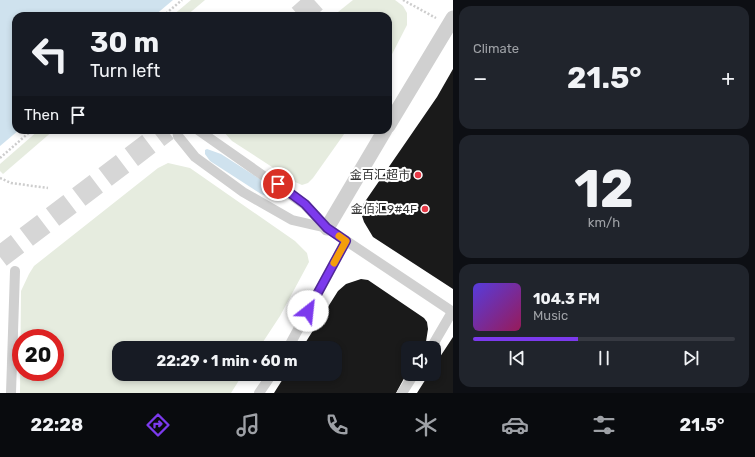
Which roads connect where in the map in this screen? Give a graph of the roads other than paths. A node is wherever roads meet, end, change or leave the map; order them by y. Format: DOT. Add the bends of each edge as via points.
graph roads {
  1 [pos="451,21"];
  2 [pos="392,119"];
  3 [pos="178,134"];
  4 [pos="204,134"];
  5 [pos="383,134"];
  6 [pos="327,228"];
  7 [pos="346,241"];
  8 [pos="15,271"];
  9 [pos="452,312"];
  10 [pos="292,341"];
  11 [pos="435,341"];
  12 [pos="267,381"];
  13 [pos="410,381"];
  14 [pos="11,393"];
  15 [pos="259,393"];
  16 [pos="402,393"];
  1 -- 2 [label="street"];
  3 -- 6 [label="lane" via="195,157 243,192 292,220"];
  4 -- 6 [label="lane" via="305,204"];
  5 -- 6 [label="street"];
  6 -- 7 [label="lane"];
  7 -- 9 [label="lane"];
  7 -- 10 [label="lane"];
  8 -- 14 [label="lane"];
  9 -- 11 [label="lane"];
  12 -- 15 [label="lane"];
  13 -- 16 [label="lane"];
}
